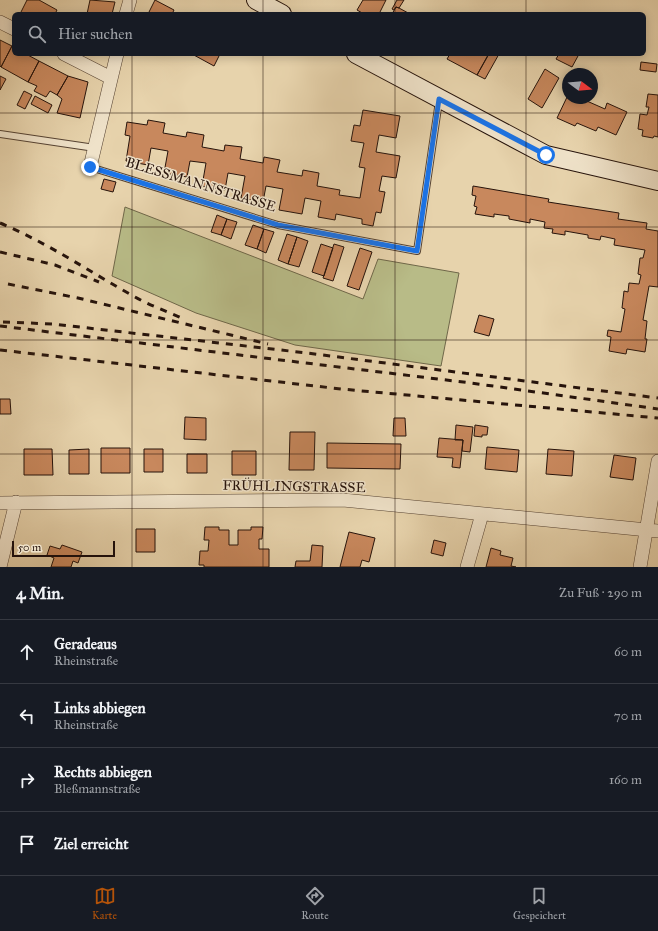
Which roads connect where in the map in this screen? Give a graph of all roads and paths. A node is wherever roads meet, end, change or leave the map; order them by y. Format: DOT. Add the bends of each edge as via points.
graph roads {
  1 [pos="130,0"];
  2 [pos="256,0"];
  3 [pos="127,12"];
  4 [pos="278,12"];
  5 [pos="0,22"];
  6 [pos="12,28"];
  7 [pos="68,56"];
  8 [pos="116,56"];
  9 [pos="360,56"];
  10 [pos="111,78"];
  11 [pos="439,99"];
  12 [pos="0,134"];
  13 [pos="95,148"];
  14 [pos="90,167"];
  15 [pos="658,181"];
  16 [pos="658,461"];
  17 [pos="16,502"];
  18 [pos="0,503"];
  19 [pos="482,514"];
  20 [pos="653,530"];
  21 [pos="0,567"];
  22 [pos="467,567"];
  23 [pos="640,567"];
  1 -- 3 [label="street"];
  2 -- 4 [label="main road"];
  5 -- 6 [label="street"];
  7 -- 10 [label="street"];
  8 -- 10 [label="street, BLESSMANNSTRASSE"];
  9 -- 11 [label="main road"];
  10 -- 13 [label="street, BLESSMANNSTRASSE"];
  11 -- 14 [label="lane, BLESSMANNSTRASSE" via="417,251 278,225"];
  11 -- 15 [label="main road" via="546,155"];
  12 -- 13 [label="lane"];
  13 -- 14 [label="street, BLESSMANNSTRASSE"];
  16 -- 20 [label="street"];
  17 -- 18 [label="street, FRÜHLINGSTRASSE"];
  17 -- 19 [label="street, FRÜHLINGSTRASSE" via="343,500"];
  17 -- 21 [label="street"];
  19 -- 20 [label="street, FRÜHLINGSTRASSE"];
  19 -- 22 [label="street"];
  20 -- 23 [label="street"];
}
